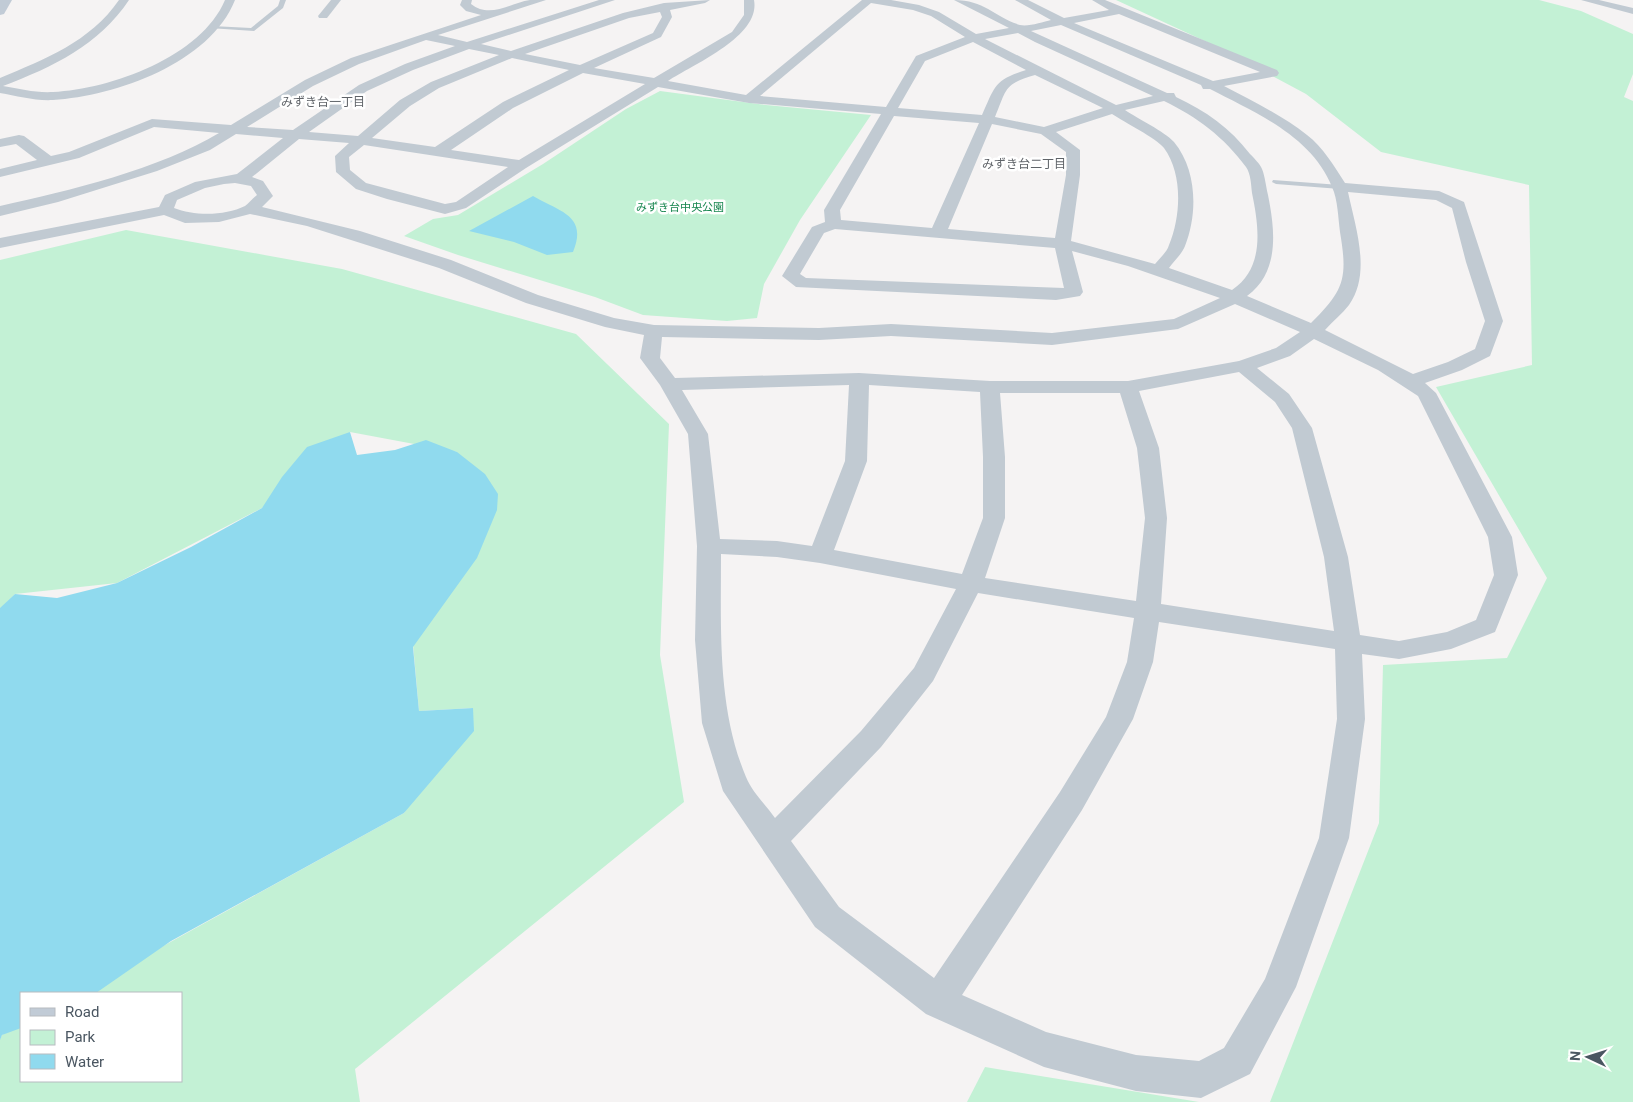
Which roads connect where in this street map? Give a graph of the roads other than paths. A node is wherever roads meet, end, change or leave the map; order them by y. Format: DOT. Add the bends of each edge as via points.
graph roads {
  1 [pos="6,0"];
  2 [pos="124,0"];
  3 [pos="230,0"];
  4 [pos="282,0"];
  5 [pos="336,0"];
  6 [pos="467,0"];
  7 [pos="541,0"];
  8 [pos="610,0"];
  9 [pos="705,0"];
  10 [pos="749,0"];
  11 [pos="868,0"];
  12 [pos="872,0"];
  13 [pos="959,0"];
  14 [pos="1020,0"];
  15 [pos="1097,0"];
  16 [pos="1586,0"];
  17 [pos="889,2"];
  18 [pos="664,6"];
  19 [pos="0,11"];
  20 [pos="1120,11"];
  21 [pos="1633,12"];
  22 [pos="874,14"];
  23 [pos="494,15"];
  24 [pos="323,16"];
  25 [pos="1063,22"];
  26 [pos="212,28"];
  27 [pos="1020,29"];
  28 [pos="252,30"];
  29 [pos="425,36"];
  30 [pos="973,38"];
  31 [pos="240,40"];
  32 [pos="468,45"];
  33 [pos="512,54"];
  34 [pos="581,69"];
  35 [pos="1035,71"];
  36 [pos="0,83"];
  37 [pos="658,83"];
  38 [pos="1211,85"];
  39 [pos="0,89"];
  40 [pos="786,89"];
  41 [pos="1164,97"];
  42 [pos="749,99"];
  43 [pos="771,102"];
  44 [pos="1114,109"];
  45 [pos="890,112"];
  46 [pos="989,120"];
  47 [pos="238,128"];
  48 [pos="1045,130"];
  49 [pos="298,133"];
  50 [pos="360,140"];
  51 [pos="0,143"];
  52 [pos="438,152"];
  53 [pos="49,162"];
  54 [pos="521,165"];
  55 [pos="0,172"];
  56 [pos="241,178"];
  57 [pos="1276,182"];
  58 [pos="1340,187"];
  59 [pos="166,210"];
  60 [pos="250,210"];
  61 [pos="0,211"];
  62 [pos="833,224"];
  63 [pos="938,233"];
  64 [pos="0,243"];
  65 [pos="1062,244"];
  66 [pos="1159,270"];
  67 [pos="1232,298"];
  68 [pos="654,331"];
  69 [pos="1313,331"];
  70 [pos="1243,366"];
  71 [pos="859,380"];
  72 [pos="1412,381"];
  73 [pos="669,384"];
  74 [pos="990,387"];
  75 [pos="1128,387"];
  76 [pos="710,546"];
  77 [pos="820,555"];
  78 [pos="971,584"];
  79 [pos="1148,610"];
  80 [pos="1348,642"];
  81 [pos="772,841"];
  82 [pos="938,1002"];
  1 -- 19 [label="street"];
  2 -- 36 [label="street" via="116,15 94,36"];
  3 -- 26 [label="street" via="225,14"];
  4 -- 28 [label="lane" via="281,7"];
  5 -- 24 [label="street"];
  6 -- 23 [label="street" via="465,5 470,9"];
  7 -- 23 [label="street"];
  8 -- 32 [label="street"];
  9 -- 18 [label="street"];
  10 -- 37 [label="street" via="748,18 736,34"];
  11 -- 42 [label="street"];
  12 -- 17 [label="street"];
  13 -- 27 [label="street"];
  14 -- 25 [label="street"];
  15 -- 20 [label="street"];
  16 -- 21 [label="street"];
  17 -- 22 [label="street"];
  17 -- 30 [label="street" via="936,14"];
  18 -- 33 [label="street" via="627,15"];
  18 -- 34 [label="street" via="667,16 657,35"];
  20 -- 25 [label="street"];
  20 -- 38 [label="street" via="1273,73"];
  23 -- 29 [label="street"];
  25 -- 27 [label="street"];
  25 -- 38 [label="street"];
  26 -- 28 [label="lane"];
  26 -- 39 [label="street" via="167,63 133,79 53,96"];
  27 -- 30 [label="street"];
  27 -- 41 [label="street"];
  28 -- 31 [label="lane"];
  29 -- 32 [label="street"];
  29 -- 47 [label="street" via="355,61 309,83"];
  30 -- 35 [label="street"];
  30 -- 45 [label="street" via="920,59"];
  32 -- 33 [label="street"];
  32 -- 49 [label="street" via="363,88"];
  33 -- 34 [label="street"];
  33 -- 50 [label="street" via="435,85 405,103"];
  34 -- 37 [label="street"];
  34 -- 52 [label="street" via="508,105"];
  35 -- 44 [label="street"];
  35 -- 46 [label="street" via="1009,78 1001,87"];
  37 -- 42 [label="street"];
  37 -- 54 [label="street"];
  38 -- 41 [label="street"];
  38 -- 58 [label="street" via="1264,112 1303,138 1320,156"];
  40 -- 43 [label="street"];
  41 -- 44 [label="street"];
  41 -- 67 [label="street" via="1212,122 1255,169 1265,219 1266,244 1261,267 1250,286"];
  42 -- 43 [label="street"];
  43 -- 45 [label="street"];
  44 -- 48 [label="street"];
  44 -- 66 [label="street" via="1168,144 1182,167 1186,194 1183,223 1177,248"];
  45 -- 46 [label="street"];
  45 -- 62 [label="street" via="832,210"];
  46 -- 48 [label="street"];
  46 -- 63 [label="street"];
  47 -- 49 [label="street"];
  47 -- 53 [label="street" via="152,123 102,145"];
  47 -- 61 [label="street" via="205,147 127,177"];
  48 -- 65 [label="street" via="1072,150 1073,175"];
  49 -- 50 [label="street"];
  49 -- 56 [label="street"];
  50 -- 52 [label="street"];
  50 -- 54 [label="street" via="342,156 343,172 361,186 444,209 461,205"];
  51 -- 53 [label="street" via="19,140"];
  52 -- 54 [label="street"];
  53 -- 55 [label="street"];
  56 -- 59 [label="street" via="189,188 170,198"];
  56 -- 60 [label="street" via="258,184 264,196"];
  57 -- 58 [label="lane"];
  58 -- 69 [label="street" via="1352,252 1351,281 1342,302"];
  58 -- 72 [label="street" via="1439,196 1459,205 1494,321 1483,352"];
  59 -- 60 [label="street" via="185,218 219,217"];
  59 -- 64 [label="street"];
  60 -- 68 [label="street" via="354,234 445,264 532,299 611,323"];
  62 -- 63 [label="street"];
  62 -- 65 [label="street" via="818,230 791,276 802,283 1056,296 1074,292"];
  63 -- 65 [label="street"];
  65 -- 66 [label="street" via="1114,255"];
  66 -- 67 [label="street"];
  67 -- 68 [label="street" via="1178,324 1052,339 890,330 810,334"];
  67 -- 69 [label="street"];
  68 -- 73 [label="street" via="650,358"];
  69 -- 70 [label="street" via="1283,352"];
  69 -- 72 [label="street"];
  70 -- 75 [label="street"];
  70 -- 80 [label="street" via="1282,398 1302,428 1336,557"];
  71 -- 73 [label="street"];
  71 -- 74 [label="street"];
  71 -- 77 [label="street" via="856,462"];
  72 -- 80 [label="street" via="1426,393 1438,412 1500,537 1506,575 1486,626 1451,640 1399,650"];
  73 -- 76 [label="street" via="698,434"];
  74 -- 75 [label="street"];
  74 -- 78 [label="street" via="994,518"];
  75 -- 79 [label="street" via="1148,448 1156,518"];
  76 -- 77 [label="street"];
  76 -- 81 [label="street" via="708,640 716,723 733,783"];
  77 -- 78 [label="street"];
  78 -- 79 [label="street"];
  78 -- 81 [label="street" via="924,674 871,739"];
  79 -- 80 [label="street"];
  79 -- 82 [label="street" via="1140,662 1119,719 1071,801"];
  80 -- 82 [label="street" via="1351,719 1334,838 1279,987 1237,1061 1201,1080 1136,1073 1044,1049"];
  81 -- 82 [label="street" via="827,917"];
}
